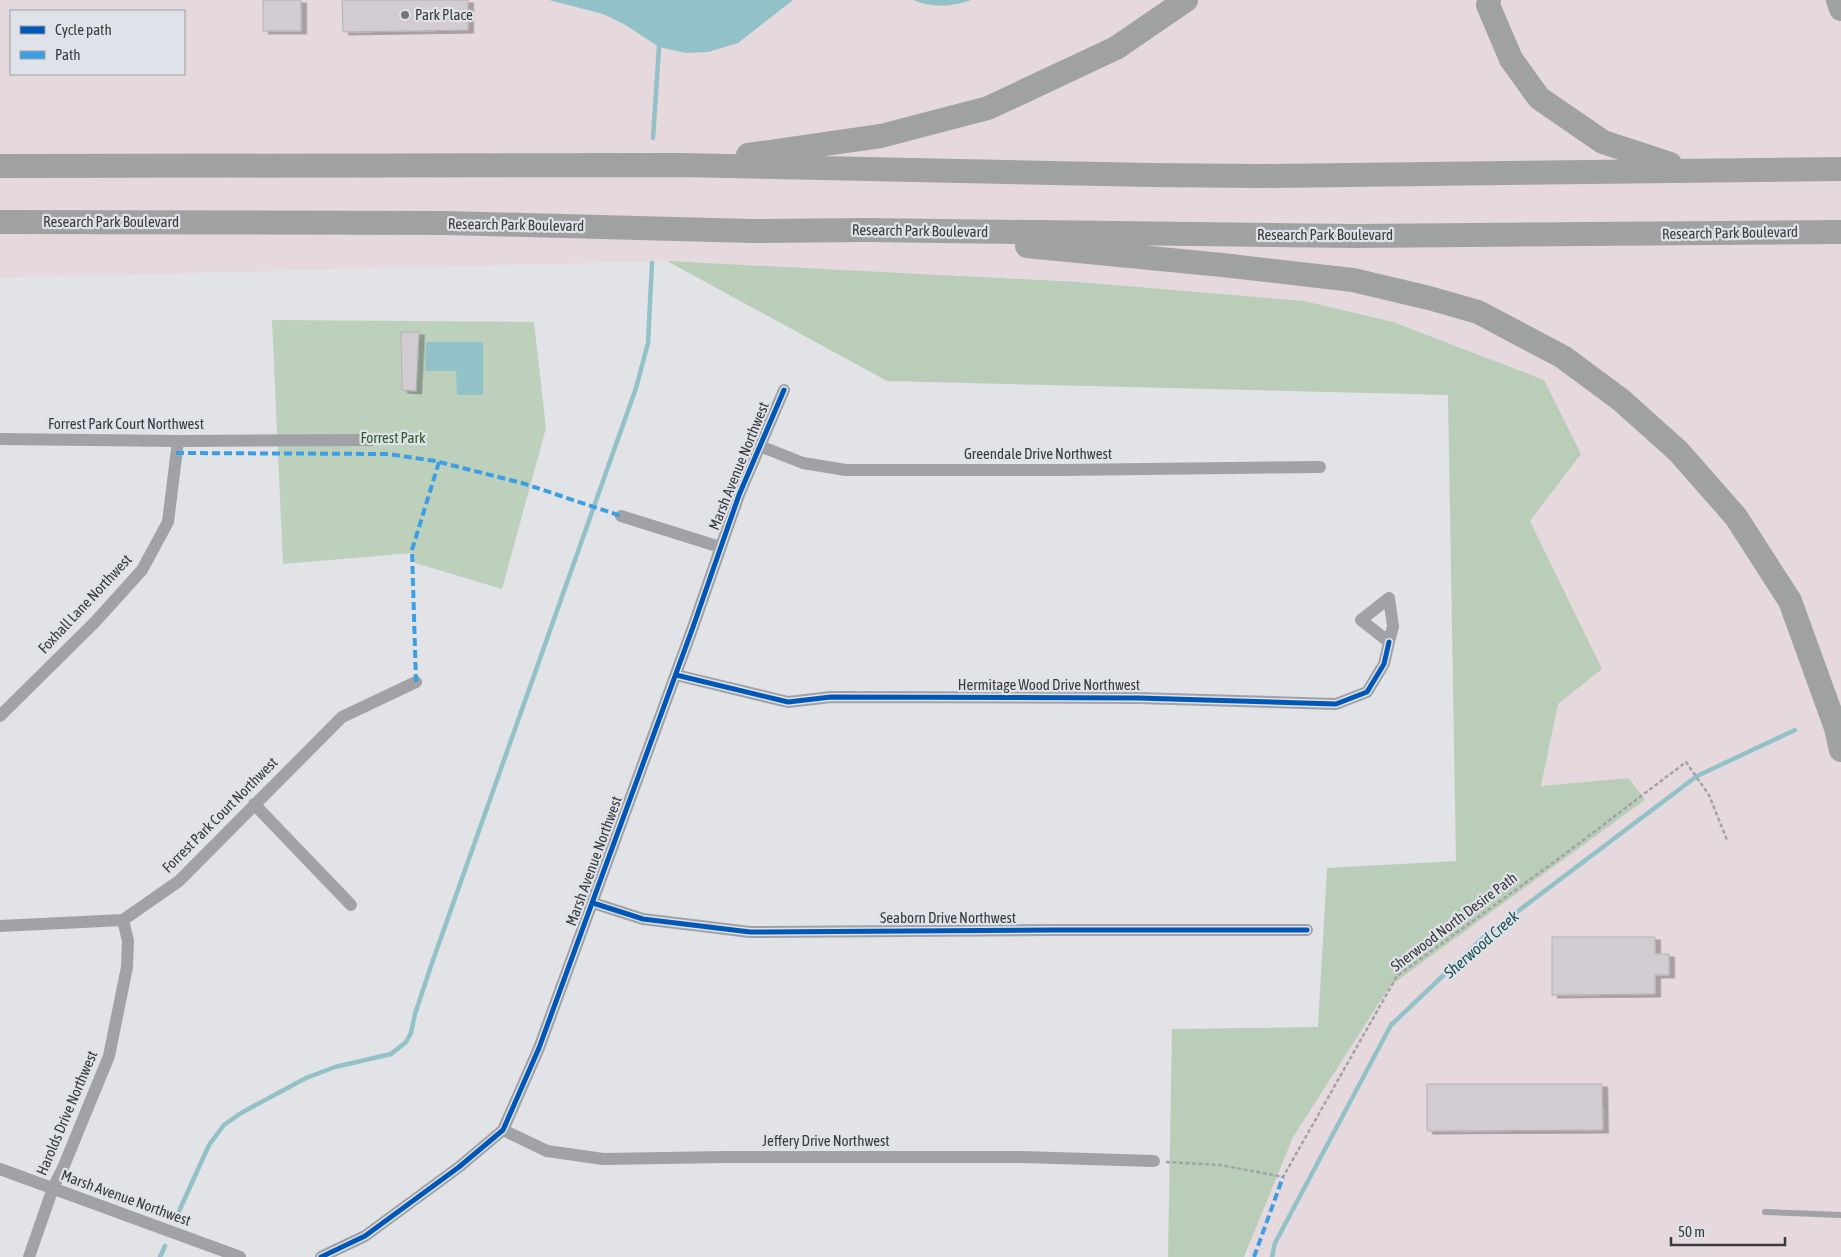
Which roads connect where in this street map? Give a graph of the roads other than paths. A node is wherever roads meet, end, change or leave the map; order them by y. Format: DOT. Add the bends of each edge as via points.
graph roads {
  1 [pos="1186,0"];
  2 [pos="1488,0"];
  3 [pos="1838,0"];
  4 [pos="1841,9"];
  5 [pos="680,165"];
  6 [pos="0,166"];
  7 [pos="1841,168"];
  8 [pos="1689,170"];
  9 [pos="0,222"];
  10 [pos="864,230"];
  11 [pos="1841,232"];
  12 [pos="784,390"];
  13 [pos="0,439"];
  14 [pos="371,440"];
  15 [pos="178,441"];
  16 [pos="760,446"];
  17 [pos="1320,468"];
  18 [pos="620,516"];
  19 [pos="720,547"];
  20 [pos="1389,642"];
  21 [pos="676,675"];
  22 [pos="416,682"];
  23 [pos="0,716"];
  24 [pos="1841,750"];
  25 [pos="254,804"];
  26 [pos="593,903"];
  27 [pos="350,904"];
  28 [pos="123,920"];
  29 [pos="0,926"];
  30 [pos="1307,930"];
  31 [pos="503,1130"];
  32 [pos="1154,1161"];
  33 [pos="0,1169"];
  34 [pos="53,1188"];
  35 [pos="1765,1212"];
  36 [pos="1841,1215"];
  37 [pos="29,1257"];
  38 [pos="240,1257"];
  39 [pos="320,1257"];
  1 -- 5 [label="highway" via="1116,48 988,108 881,136"];
  2 -- 8 [label="highway" via="1511,59 1539,98 1603,142"];
  3 -- 4 [label="highway"];
  5 -- 6 [label="highway"];
  5 -- 8 [label="highway" via="1261,176"];
  7 -- 8 [label="highway"];
  9 -- 10 [label="highway, Research Park Boulevard" via="447,223 751,231"];
  10 -- 11 [label="highway, Research Park Boulevard" via="1345,236"];
  10 -- 24 [label="highway" via="1353,280 1478,312 1563,357 1621,400 1678,451 1736,516 1790,600"];
  12 -- 16 [label="street, Marsh Avenue Northwest"];
  13 -- 15 [label="street, Forrest Park Court Northwest"];
  14 -- 15 [label="street, Forrest Park Court Northwest"];
  15 -- 23 [label="street, Foxhall Lane Northwest" via="168,522 142,570 95,622"];
  16 -- 17 [label="street, Greendale Drive Northwest" via="803,463 846,470"];
  16 -- 19 [label="street, Marsh Avenue Northwest"];
  18 -- 19 [label="street"];
  19 -- 21 [label="street, Marsh Avenue Northwest"];
  20 -- 21 [label="street, Hermitage Wood Drive Northwest" via="1384,664 1367,692 1336,704 1000,697 831,697 788,702"];
  21 -- 26 [label="street, Marsh Avenue Northwest"];
  22 -- 25 [label="street, Forrest Park Court Northwest" via="342,717"];
  25 -- 27 [label="street"];
  25 -- 28 [label="street, Forrest Park Court Northwest" via="178,880"];
  26 -- 30 [label="street, Seaborn Drive Northwest" via="643,919 750,932"];
  26 -- 31 [label="street, Marsh Avenue Northwest" via="539,1048"];
  28 -- 29 [label="street"];
  28 -- 34 [label="street, Harolds Drive Northwest" via="128,959 114,1039 104,1071"];
  31 -- 32 [label="street, Jeffery Drive Northwest" via="547,1151 603,1159 1002,1157"];
  31 -- 39 [label="street, Marsh Avenue Northwest" via="365,1236"];
  33 -- 34 [label="street, Marsh Avenue Northwest"];
  34 -- 37 [label="street, Harolds Drive Northwest"];
  34 -- 38 [label="street, Marsh Avenue Northwest"];
  35 -- 36 [label="lane"];
}
